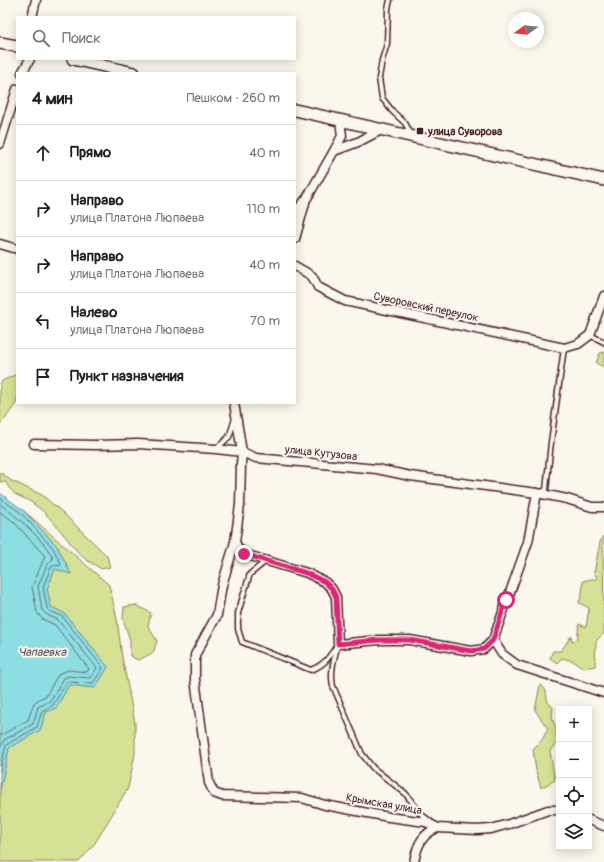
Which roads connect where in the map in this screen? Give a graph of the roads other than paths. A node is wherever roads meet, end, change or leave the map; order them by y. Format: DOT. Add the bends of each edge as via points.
graph roads {
  1 [pos="36,0"];
  2 [pos="390,0"];
  3 [pos="32,16"];
  4 [pos="0,42"];
  5 [pos="16,46"];
  6 [pos="29,60"];
  7 [pos="77,60"];
  8 [pos="23,72"];
  9 [pos="130,72"];
  10 [pos="16,92"];
  11 [pos="296,110"];
  12 [pos="340,120"];
  13 [pos="381,130"];
  14 [pos="412,136"];
  15 [pos="0,144"];
  16 [pos="334,151"];
  17 [pos="604,180"];
  18 [pos="307,198"];
  19 [pos="296,212"];
  20 [pos="296,236"];
  21 [pos="0,244"];
  22 [pos="16,249"];
  23 [pos="296,267"];
  24 [pos="604,296"];
  25 [pos="590,335"];
  26 [pos="604,342"];
  27 [pos="564,348"];
  28 [pos="234,404"];
  29 [pos="236,417"];
  30 [pos="34,444"];
  31 [pos="216,449"];
  32 [pos="242,452"];
  33 [pos="537,493"];
  34 [pos="604,507"];
  35 [pos="235,542"];
  36 [pos="266,561"];
  37 [pos="493,640"];
  38 [pos="338,644"];
  39 [pos="604,693"];
  40 [pos="556,810"];
  41 [pos="592,821"];
  42 [pos="604,826"];
  43 [pos="438,828"];
  44 [pos="414,862"];
  1 -- 3 [label="street"];
  2 -- 14 [label="lane" via="387,44 379,78 382,98"];
  4 -- 5 [label="street"];
  6 -- 8 [label="street"];
  7 -- 9 [label="street"];
  10 -- 15 [label="street"];
  11 -- 12 [label="street"];
  12 -- 13 [label="street"];
  12 -- 16 [label="street" via="342,136"];
  13 -- 14 [label="street"];
  13 -- 16 [label="street"];
  14 -- 17 [label="street"];
  16 -- 18 [label="street"];
  18 -- 19 [label="street"];
  18 -- 20 [label="street"];
  21 -- 22 [label="street"];
  23 -- 27 [label="street, Суворовский переулок" via="312,276 318,287 344,301"];
  24 -- 25 [label="street"];
  25 -- 26 [label="lane"];
  25 -- 27 [label="street" via="578,344"];
  27 -- 33 [label="lane" via="546,490"];
  28 -- 29 [label="street"];
  29 -- 31 [label="lane" via="229,437"];
  29 -- 32 [label="street"];
  30 -- 31 [label="street, улица Кутузова" via="138,444"];
  31 -- 32 [label="street, улица Кутузова"];
  32 -- 33 [label="street, улица Кутузова" via="256,458 378,469 410,476"];
  32 -- 35 [label="street" via="240,505"];
  33 -- 34 [label="street, улица Кутузова"];
  33 -- 37 [label="street" via="528,542"];
  35 -- 36 [label="street" via="244,554"];
  35 -- 43 [label="street, Крымская улица" via="222,585 217,615 195,655 195,679 209,783 214,793 222,796 302,798 325,805 426,822"];
  36 -- 38 [label="street" via="306,573 325,582 332,589 336,597"];
  36 -- 38 [label="lane" via="250,574 238,613 238,629 242,642 311,670 321,666"];
  37 -- 38 [label="street" via="484,649 471,651 410,640"];
  37 -- 39 [label="street" via="502,654 517,665"];
  38 -- 43 [label="lane" via="331,677 362,754 373,768 405,793 422,815"];
  40 -- 43 [label="street, Крымская улица" via="548,810 491,829"];
  41 -- 42 [label="street"];
  43 -- 44 [label="street" via="425,835 418,846"];
}
